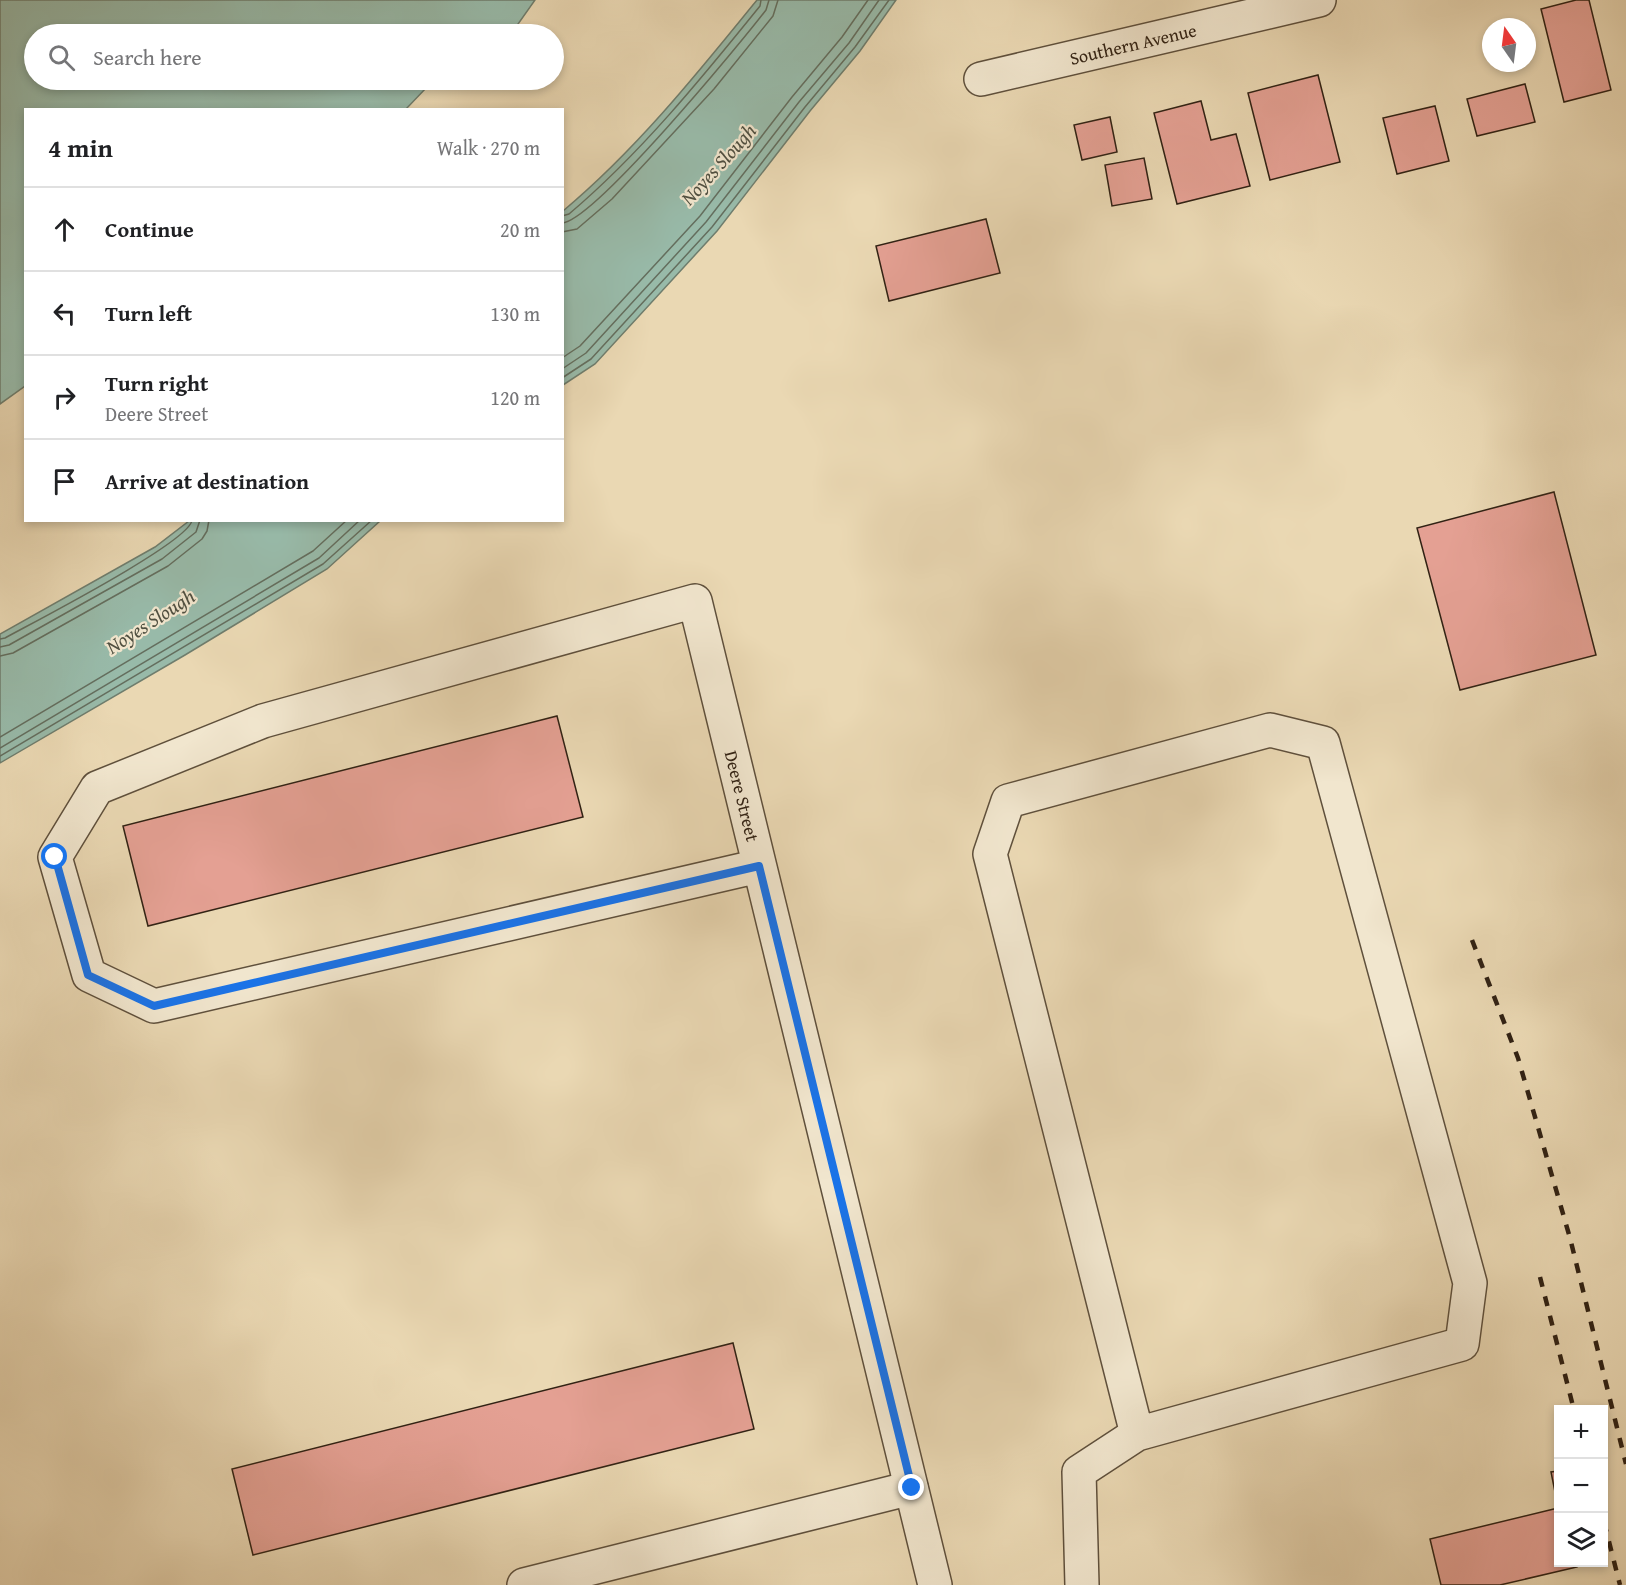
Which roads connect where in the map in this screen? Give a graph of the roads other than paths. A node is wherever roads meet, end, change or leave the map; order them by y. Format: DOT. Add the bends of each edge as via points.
graph roads {
  1 [pos="1319,0"];
  2 [pos="981,79"];
  3 [pos="759,866"];
  4 [pos="1137,1434"];
  5 [pos="912,1488"];
  6 [pos="524,1585"];
  7 [pos="935,1585"];
  8 [pos="1082,1585"];
  1 -- 2 [label="street, Southern Avenue"];
  3 -- 3 [label="street, Deere Street" via="695,601 263,721 97,788 55,857 88,975 154,1006"];
  3 -- 5 [label="street, Deere Street"];
  4 -- 4 [label="street" via="1462,1344 1470,1282 1323,743 1270,730 1008,801 990,854"];
  4 -- 8 [label="street" via="1079,1472"];
  5 -- 6 [label="street"];
  5 -- 7 [label="street, Deere Street"];
}
